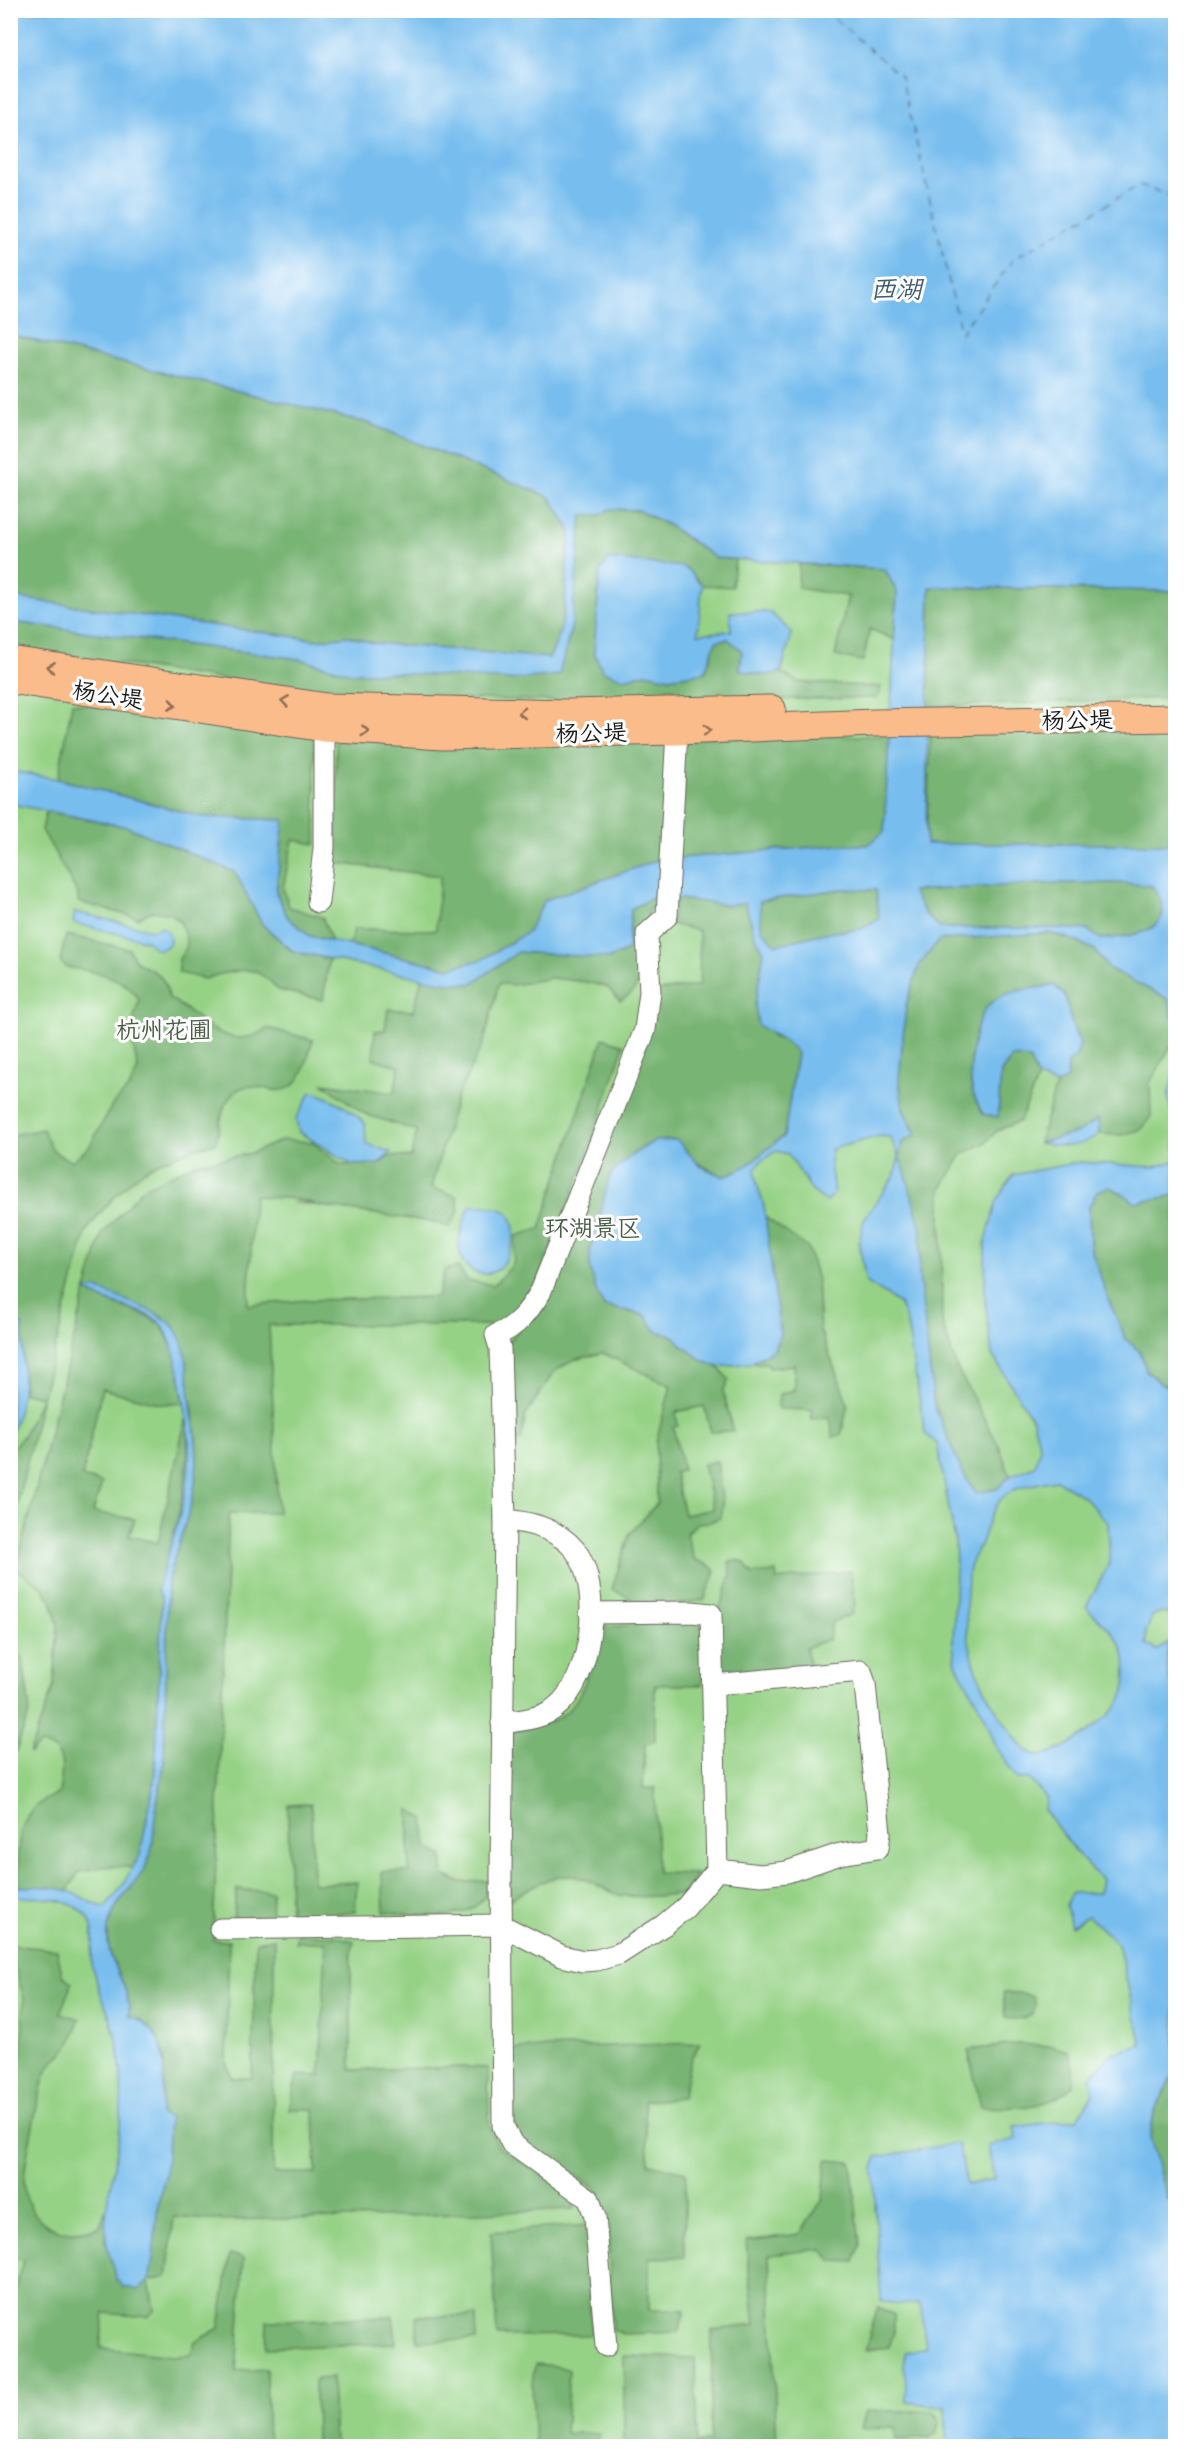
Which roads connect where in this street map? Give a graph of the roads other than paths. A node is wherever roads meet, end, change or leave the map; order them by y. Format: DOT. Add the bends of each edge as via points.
graph roads {
  1 [pos="10,660"];
  2 [pos="10,680"];
  3 [pos="1176,701"];
  4 [pos="964,714"];
  5 [pos="874,716"];
  6 [pos="1176,718"];
  7 [pos="324,728"];
  8 [pos="677,731"];
  9 [pos="318,902"];
  10 [pos="504,1520"];
  11 [pos="590,1613"];
  12 [pos="713,1685"];
  13 [pos="502,1723"];
  14 [pos="717,1870"];
  15 [pos="501,1925"];
  16 [pos="220,1929"];
  17 [pos="606,2346"];
  5 -- 1 [label="main road, 杨公堤, one-way" via="327,707"];
  2 -- 7 [label="main road, 杨公堤, one-way"];
  3 -- 4 [label="main road, 杨公堤"];
  4 -- 5 [label="main road, 杨公堤"];
  4 -- 6 [label="main road, 杨公堤"];
  8 -- 5 [label="main road, 杨公堤, one-way"];
  7 -- 8 [label="main road, 杨公堤, one-way" via="442,736"];
  7 -- 9 [label="street" via="324,848"];
  8 -- 10 [label="street" via="667,916 647,934 650,992 645,1030 547,1279 529,1311 511,1330 496,1335 500,1348"];
  10 -- 11 [label="street" via="540,1526 574,1550 584,1569"];
  10 -- 13 [label="street"];
  11 -- 12 [label="street" via="711,1614"];
  11 -- 13 [label="street" via="591,1633 582,1667 568,1694 555,1708 538,1717"];
  12 -- 14 [label="street"];
  12 -- 14 [label="street" via="861,1671 879,1833 878,1848 840,1854 786,1872 761,1875"];
  13 -- 15 [label="street"];
  14 -- 15 [label="street" via="664,1925 619,1954 597,1960 562,1956"];
  15 -- 16 [label="street"];
  15 -- 17 [label="street" via="503,2126 512,2144 589,2199 595,2217"];
}
